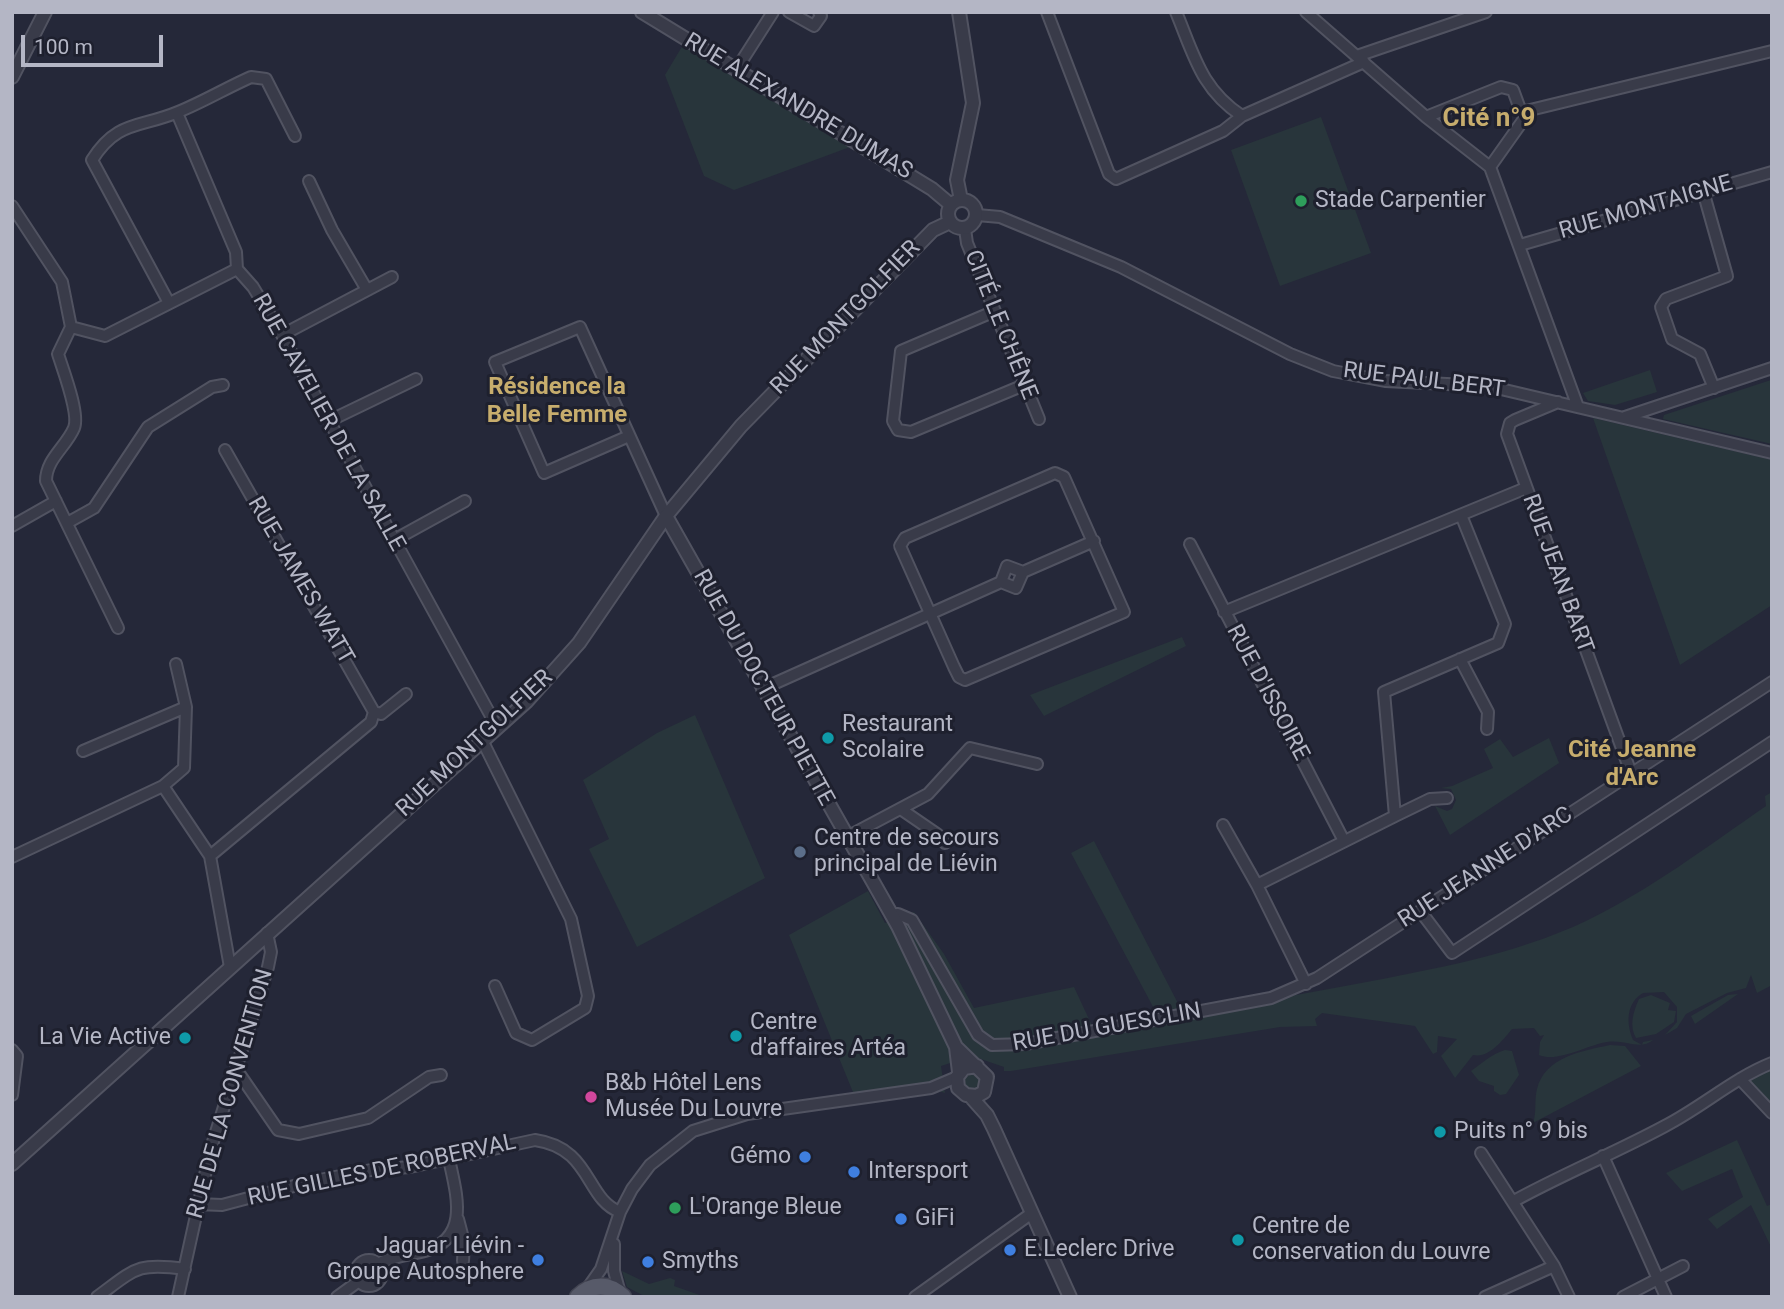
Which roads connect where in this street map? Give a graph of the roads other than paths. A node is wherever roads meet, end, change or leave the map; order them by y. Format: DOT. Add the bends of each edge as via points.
graph roads {
  1 [pos="45,12"];
  2 [pos="642,12"];
  3 [pos="772,12"];
  4 [pos="789,12"];
  5 [pos="819,12"];
  6 [pos="959,12"];
  7 [pos="1047,12"];
  8 [pos="1176,12"];
  9 [pos="1306,12"];
  10 [pos="1486,12"];
  11 [pos="1772,51"];
  12 [pos="1361,59"];
  13 [pos="736,70"];
  14 [pos="12,77"];
  15 [pos="1526,111"];
  16 [pos="177,113"];
  17 [pos="1242,116"];
  18 [pos="1426,117"];
  19 [pos="295,136"];
  20 [pos="1490,167"];
  21 [pos="1772,172"];
  22 [pos="957,180"];
  23 [pos="309,181"];
  24 [pos="1703,191"];
  25 [pos="936,192"];
  26 [pos="956,202"];
  27 [pos="12,206"];
  28 [pos="977,215"];
  29 [pos="950,222"];
  30 [pos="965,229"];
  31 [pos="1520,244"];
  32 [pos="237,269"];
  33 [pos="392,277"];
  34 [pos="367,290"];
  35 [pos="169,303"];
  36 [pos="995,311"];
  37 [pos="71,327"];
  38 [pos="282,335"];
  39 [pos="1772,368"];
  40 [pos="416,379"];
  41 [pos="223,385"];
  42 [pos="1024,385"];
  43 [pos="1714,388"];
  44 [pos="1558,402"];
  45 [pos="1578,407"];
  46 [pos="1622,418"];
  47 [pos="1039,419"];
  48 [pos="329,421"];
  49 [pos="629,436"];
  50 [pos="225,450"];
  51 [pos="1772,453"];
  52 [pos="1527,488"];
  53 [pos="56,501"];
  54 [pos="464,501"];
  55 [pos="1461,515"];
  56 [pos="666,516"];
  57 [pos="67,523"];
  58 [pos="12,526"];
  59 [pos="396,539"];
  60 [pos="1094,541"];
  61 [pos="1190,544"];
  62 [pos="1023,572"];
  63 [pos="1001,582"];
  64 [pos="1224,612"];
  65 [pos="929,613"];
  66 [pos="118,628"];
  67 [pos="1460,659"];
  68 [pos="176,664"];
  69 [pos="1772,682"];
  70 [pos="762,689"];
  71 [pos="405,694"];
  72 [pos="186,707"];
  73 [pos="374,712"];
  74 [pos="497,727"];
  75 [pos="1486,729"];
  76 [pos="482,740"];
  77 [pos="1772,743"];
  78 [pos="83,751"];
  79 [pos="1037,764"];
  80 [pos="1631,773"];
  81 [pos="163,786"];
  82 [pos="1447,798"];
  83 [pos="902,810"];
  84 [pos="1395,816"];
  85 [pos="1223,825"];
  86 [pos="847,838"];
  87 [pos="1344,841"];
  88 [pos="945,843"];
  89 [pos="210,856"];
  90 [pos="12,857"];
  91 [pos="1257,885"];
  92 [pos="1421,912"];
  93 [pos="891,915"];
  94 [pos="267,933"];
  95 [pos="226,947"];
  96 [pos="245,953"];
  97 [pos="1342,962"];
  98 [pos="230,967"];
  99 [pos="1306,984"];
  100 [pos="495,986"];
  101 [pos="956,1047"];
  102 [pos="12,1050"];
  103 [pos="1772,1063"];
  104 [pos="977,1066"];
  105 [pos="236,1069"];
  106 [pos="441,1075"];
  107 [pos="958,1075"];
  108 [pos="1740,1079"];
  109 [pos="931,1088"];
  110 [pos="984,1091"];
  111 [pos="12,1095"];
  112 [pos="966,1095"];
  113 [pos="1772,1113"];
  114 [pos="987,1115"];
  115 [pos="1481,1153"];
  116 [pos="1603,1156"];
  117 [pos="449,1159"];
  118 [pos="12,1164"];
  119 [pos="1514,1201"];
  120 [pos="197,1204"];
  121 [pos="620,1212"];
  122 [pos="1032,1213"];
  123 [pos="458,1219"];
  124 [pos="447,1236"];
  125 [pos="614,1236"];
  126 [pos="464,1242"];
  127 [pos="463,1261"];
  128 [pos="379,1264"];
  129 [pos="1554,1266"];
  130 [pos="1683,1266"];
  131 [pos="185,1269"];
  132 [pos="359,1281"];
  133 [pos="1659,1281"];
  134 [pos="582,1293"];
  135 [pos="621,1295"];
  136 [pos="97,1297"];
  137 [pos="178,1297"];
  138 [pos="337,1297"];
  139 [pos="915,1297"];
  140 [pos="1070,1297"];
  141 [pos="1485,1297"];
  142 [pos="1569,1297"];
  143 [pos="1623,1297"];
  144 [pos="1666,1297"];
  1 -- 14 [label="street"];
  2 -- 13 [label="street, RUE ALEXANDRE DUMAS"];
  3 -- 13 [label="street"];
  4 -- 5 [label="street" via="814,26"];
  6 -- 22 [label="street" via="973,92"];
  7 -- 17 [label="street" via="1109,174 1116,179 1223,131"];
  8 -- 17 [label="street" via="1204,81"];
  9 -- 12 [label="street"];
  10 -- 12 [label="street"];
  11 -- 15 [label="street"];
  12 -- 17 [label="street"];
  12 -- 18 [label="street"];
  13 -- 25 [label="street, RUE ALEXANDRE DUMAS"];
  15 -- 18 [label="street" via="1520,109 1513,90 1501,86"];
  15 -- 20 [label="street"];
  16 -- 19 [label="street" via="259,76 266,79"];
  16 -- 32 [label="street, RUE CAVELIER DE LA SALLE" via="236,252"];
  16 -- 35 [label="street" via="141,122 105,139 92,160"];
  18 -- 20 [label="street"];
  20 -- 31 [label="street"];
  21 -- 24 [label="street, RUE MONTAIGNE"];
  22 -- 25 [label="street"];
  22 -- 26 [label="street"];
  23 -- 34 [label="street"];
  24 -- 31 [label="street, RUE MONTAIGNE"];
  24 -- 43 [label="street" via="1727,276 1665,299 1661,307 1672,340 1700,354"];
  25 -- 26 [label="street, RUE ALEXANDRE DUMAS"];
  26 -- 28 [label="street" via="971,202"];
  26 -- 29 [label="street" via="948,213"];
  27 -- 37 [label="street" via="62,282"];
  28 -- 30 [label="street" via="974,224"];
  28 -- 44 [label="street, RUE PAUL BERT" via="1000,217 1121,267 1290,354 1333,370 1385,381 1488,386"];
  29 -- 30 [label="street"];
  29 -- 56 [label="street, RUE MONTGOLFIER" via="933,230 786,379"];
  30 -- 36 [label="street, CITÉ LE CHÊNE"];
  31 -- 45 [label="street"];
  32 -- 35 [label="street"];
  32 -- 38 [label="street, RUE CAVELIER DE LA SALLE"];
  33 -- 34 [label="street"];
  34 -- 38 [label="street"];
  35 -- 37 [label="street" via="105,336"];
  36 -- 42 [label="street, CITÉ LE CHÊNE"];
  36 -- 42 [label="street" via="901,351 892,421 898,430 911,432"];
  37 -- 53 [label="street" via="58,354 76,416 75,427 46,470"];
  38 -- 48 [label="street, RUE CAVELIER DE LA SALLE"];
  39 -- 43 [label="street"];
  40 -- 48 [label="street"];
  41 -- 57 [label="street" via="212,387 148,427 94,508"];
  42 -- 47 [label="street, CITÉ LE CHÊNE"];
  43 -- 46 [label="street"];
  44 -- 45 [label="street, RUE PAUL BERT"];
  44 -- 52 [label="street, RUE JEAN BART" via="1508,427"];
  45 -- 46 [label="street, RUE PAUL BERT"];
  46 -- 51 [label="street, RUE PAUL BERT"];
  48 -- 59 [label="street, RUE CAVELIER DE LA SALLE"];
  49 -- 49 [label="street" via="580,327 495,362 544,473"];
  49 -- 56 [label="street"];
  50 -- 73 [label="street, RUE JAMES WATT"];
  52 -- 55 [label="street"];
  52 -- 80 [label="street, RUE JEAN BART"];
  53 -- 57 [label="street"];
  53 -- 58 [label="street"];
  54 -- 59 [label="street"];
  55 -- 64 [label="street"];
  55 -- 67 [label="street" via="1505,624 1498,643"];
  56 -- 70 [label="street, RUE DU DOCTEUR PIETTE"];
  56 -- 74 [label="street, RUE MONTGOLFIER" via="579,643"];
  57 -- 66 [label="street"];
  59 -- 74 [label="street, RUE CAVELIER DE LA SALLE" via="402,558"];
  60 -- 62 [label="street"];
  60 -- 65 [label="street" via="1064,477 1055,473 905,538 900,546"];
  60 -- 65 [label="street" via="1124,612 974,678 959,677"];
  61 -- 64 [label="street, RUE D'ISSOIRE"];
  62 -- 63 [label="street" via="1016,588"];
  62 -- 63 [label="street" via="1007,566"];
  63 -- 65 [label="street"];
  64 -- 87 [label="street, RUE D'ISSOIRE"];
  65 -- 70 [label="street"];
  67 -- 75 [label="street" via="1488,712"];
  67 -- 84 [label="street" via="1384,692"];
  68 -- 72 [label="street"];
  69 -- 80 [label="street, RUE JEANNE D'ARC"];
  70 -- 86 [label="street, RUE DU DOCTEUR PIETTE"];
  71 -- 73 [label="street" via="381,714"];
  72 -- 78 [label="street"];
  72 -- 81 [label="street" via="184,768"];
  73 -- 89 [label="street" via="371,722"];
  74 -- 76 [label="street, RUE MONTGOLFIER"];
  76 -- 94 [label="street, RUE MONTGOLFIER"];
  76 -- 100 [label="street" via="572,919 588,996 585,1008 532,1040 516,1033"];
  77 -- 92 [label="street" via="1452,953"];
  79 -- 83 [label="street" via="970,748 928,794"];
  80 -- 92 [label="street, RUE JEANNE D'ARC"];
  81 -- 89 [label="street"];
  81 -- 90 [label="street"];
  82 -- 84 [label="street" via="1430,799"];
  83 -- 86 [label="street"];
  83 -- 88 [label="street"];
  84 -- 87 [label="street"];
  85 -- 91 [label="street"];
  86 -- 93 [label="street, RUE DU DOCTEUR PIETTE"];
  87 -- 91 [label="street"];
  89 -- 95 [label="street"];
  91 -- 99 [label="street"];
  92 -- 97 [label="street, RUE JEANNE D'ARC"];
  93 -- 99 [label="street, RUE DU GUESCLIN" via="912,920 978,1035 992,1045 1025,1044 1271,998"];
  93 -- 101 [label="street, RUE DU DOCTEUR PIETTE"];
  94 -- 96 [label="street, RUE MONTGOLFIER"];
  94 -- 105 [label="street, RUE DE LA CONVENTION" via="271,952"];
  95 -- 96 [label="street"];
  95 -- 98 [label="street"];
  96 -- 98 [label="street, RUE MONTGOLFIER"];
  97 -- 99 [label="street, RUE DU GUESCLIN"];
  98 -- 118 [label="street, RUE MONTGOLFIER"];
  101 -- 104 [label="street, RUE DU DOCTEUR PIETTE"];
  101 -- 107 [label="street, RUE DU DOCTEUR PIETTE"];
  102 -- 111 [label="street" via="17,1056"];
  103 -- 108 [label="street"];
  104 -- 107 [label="street" via="967,1066"];
  104 -- 110 [label="street" via="987,1077"];
  105 -- 106 [label="street" via="278,1130 299,1134 368,1118 429,1077"];
  105 -- 120 [label="street, RUE DE LA CONVENTION"];
  107 -- 109 [label="street"];
  107 -- 112 [label="street" via="958,1088"];
  108 -- 113 [label="street"];
  108 -- 116 [label="street" via="1665,1126"];
  109 -- 112 [label="street"];
  109 -- 121 [label="street" via="747,1114 693,1131 650,1165"];
  110 -- 112 [label="street"];
  110 -- 114 [label="street"];
  112 -- 114 [label="street"];
  114 -- 122 [label="street"];
  115 -- 119 [label="street"];
  116 -- 119 [label="street"];
  116 -- 133 [label="street"];
  117 -- 120 [label="street, RUE GILLES DE ROBERVAL" via="309,1182 222,1205"];
  117 -- 121 [label="street, RUE GILLES DE ROBERVAL" via="519,1142 551,1142 571,1154"];
  117 -- 123 [label="street"];
  119 -- 129 [label="street"];
  120 -- 131 [label="street, RUE DE LA CONVENTION"];
  121 -- 125 [label="street"];
  122 -- 139 [label="street"];
  122 -- 140 [label="street"];
  123 -- 124 [label="street"];
  123 -- 126 [label="street"];
  124 -- 126 [label="street"];
  124 -- 128 [label="street" via="432,1248"];
  125 -- 134 [label="street" via="601,1269"];
  125 -- 135 [label="street" via="614,1271"];
  126 -- 127 [label="street"];
  128 -- 132 [label="street" via="371,1260 360,1263 356,1270"];
  128 -- 132 [label="street" via="382,1272 377,1283 369,1286"];
  129 -- 141 [label="street"];
  129 -- 142 [label="street"];
  130 -- 133 [label="street"];
  131 -- 136 [label="street" via="160,1265 135,1269"];
  131 -- 137 [label="street, RUE DE LA CONVENTION"];
  132 -- 138 [label="street"];
  133 -- 143 [label="street"];
  133 -- 144 [label="street"];
  134 -- 135 [label="main road" via="603,1286"];
}
